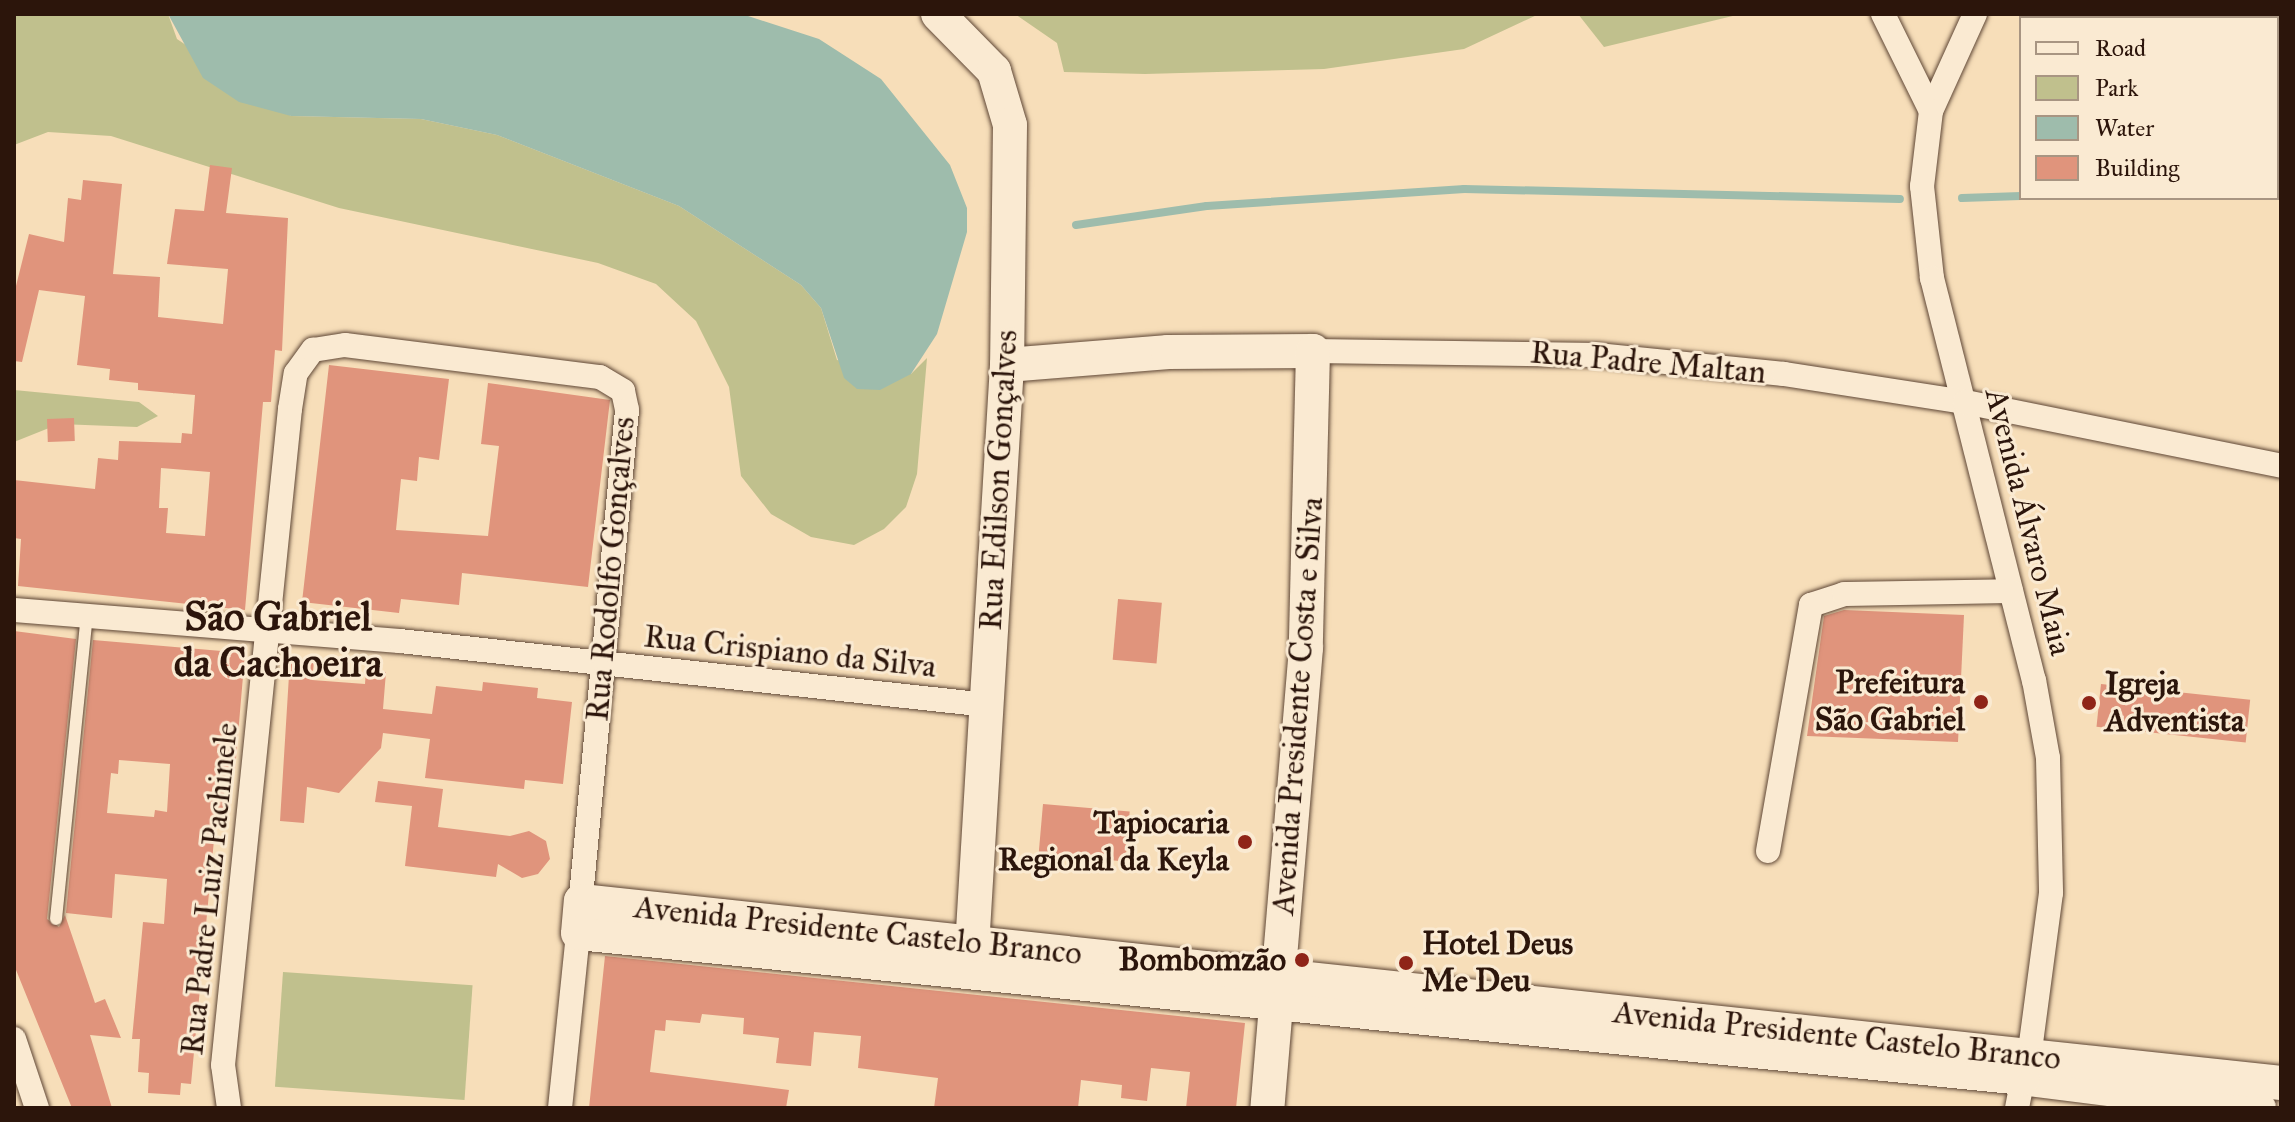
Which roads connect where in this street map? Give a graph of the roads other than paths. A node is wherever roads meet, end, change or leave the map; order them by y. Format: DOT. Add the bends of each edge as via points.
graph roads {
  1 [pos="938,14"];
  2 [pos="1883,14"];
  3 [pos="1975,14"];
  4 [pos="1931,111"];
  5 [pos="1313,351"];
  6 [pos="1007,365"];
  7 [pos="293,389"];
  8 [pos="1965,402"];
  9 [pos="2281,466"];
  10 [pos="2011,591"];
  11 [pos="14,610"];
  12 [pos="87,615"];
  13 [pos="269,630"];
  14 [pos="601,664"];
  15 [pos="987,705"];
  16 [pos="1768,851"];
  17 [pos="580,917"];
  18 [pos="56,919"];
  19 [pos="971,958"];
  20 [pos="1280,990"];
  21 [pos="14,1039"];
  22 [pos="2023,1081"];
  23 [pos="2281,1083"];
  24 [pos="37,1108"];
  25 [pos="229,1108"];
  26 [pos="560,1108"];
  27 [pos="1267,1108"];
  28 [pos="2259,1108"];
  1 -- 6 [label="street, Rua Edilson Gonçalves" via="984,58 1009,104"];
  2 -- 4 [label="street"];
  3 -- 4 [label="street, Avenida Álvaro Maia"];
  4 -- 8 [label="street, Avenida Álvaro Maia" via="1922,186 1932,278"];
  5 -- 6 [label="street, Rua Padre Maltan" via="1168,352"];
  5 -- 8 [label="street, Rua Padre Maltan" via="1597,355 1784,374"];
  5 -- 20 [label="street, Avenida Presidente Costa e Silva" via="1306,648"];
  6 -- 15 [label="street, Rua Edilson Gonçalves"];
  7 -- 13 [label="street, Rua Padre Luiz Pachinele"];
  7 -- 14 [label="street, Rua Rodolfo Gonçalves" via="313,350 345,345 600,377 618,385 627,410"];
  8 -- 9 [label="street, Rua Padre Maltan"];
  8 -- 10 [label="street, Avenida Álvaro Maia"];
  10 -- 16 [label="street" via="1844,594 1811,605"];
  10 -- 22 [label="street, Avenida Álvaro Maia" via="2042,718 2053,847"];
  11 -- 12 [label="street, Rua Crispiano da Silva"];
  12 -- 13 [label="street, Rua Crispiano da Silva"];
  12 -- 18 [label="lane"];
  13 -- 14 [label="street, Rua Crispiano da Silva"];
  13 -- 25 [label="street, Rua Padre Luiz Pachinele" via="223,1065"];
  14 -- 15 [label="street, Rua Crispiano da Silva"];
  14 -- 17 [label="street, Rua Rodolfo Gonçalves"];
  15 -- 19 [label="street, Rua Edilson Gonçalves"];
  17 -- 19 [label="street, Avenida Presidente Castelo Branco"];
  17 -- 26 [label="street, Rua Rodolfo Gonçalves"];
  19 -- 20 [label="street, Avenida Presidente Castelo Branco"];
  20 -- 22 [label="street, Avenida Presidente Castelo Branco"];
  20 -- 27 [label="street, Avenida Presidente Costa e Silva"];
  21 -- 24 [label="street"];
  22 -- 23 [label="street, Avenida Presidente Castelo Branco"];
  22 -- 28 [label="street, Avenida Presidente Castelo Branco"];
}
